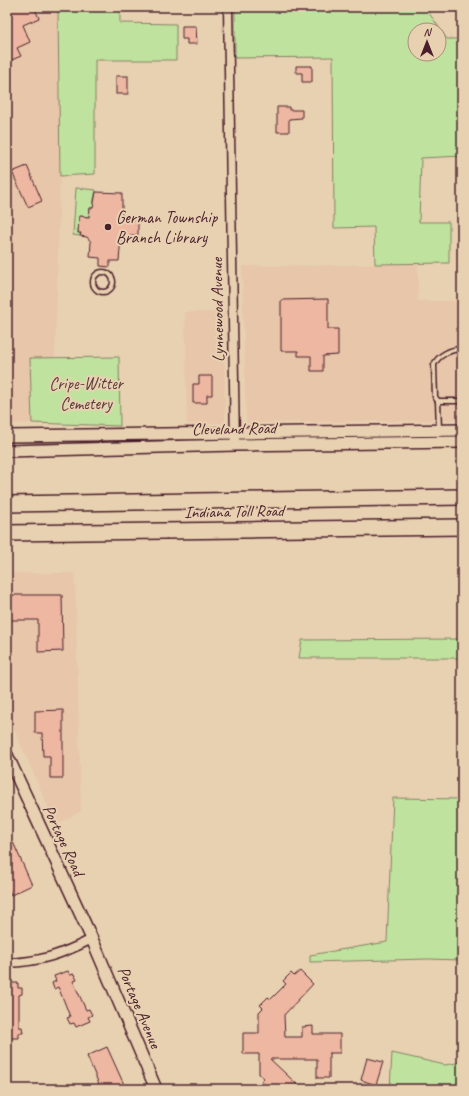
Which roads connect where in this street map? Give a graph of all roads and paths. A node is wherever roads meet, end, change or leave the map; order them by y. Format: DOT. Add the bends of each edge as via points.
graph roads {
  1 [pos="228,7"];
  2 [pos="114,284"];
  3 [pos="462,349"];
  4 [pos="438,401"];
  5 [pos="462,401"];
  6 [pos="439,430"];
  7 [pos="462,430"];
  8 [pos="234,432"];
  9 [pos="7,436"];
  10 [pos="462,442"];
  11 [pos="235,445"];
  12 [pos="7,451"];
  13 [pos="462,497"];
  14 [pos="7,504"];
  15 [pos="462,527"];
  16 [pos="7,534"];
  17 [pos="7,755"];
  18 [pos="92,938"];
  19 [pos="7,963"];
  20 [pos="156,1089"];
  1 -- 8 [label="street, Lynnewood Avenue"];
  2 -- 2 [label="lane" via="109,273 101,272 95,276 93,283 95,289 102,293 110,291"];
  3 -- 4 [label="lane" via="452,349 434,365 435,397"];
  4 -- 5 [label="lane"];
  4 -- 6 [label="lane"];
  6 -- 7 [label="main road, Cleveland Road"];
  6 -- 8 [label="main road, Cleveland Road"];
  8 -- 9 [label="main road, Cleveland Road"];
  8 -- 11 [label="street, Lynnewood Avenue"];
  10 -- 11 [label="main road, Cleveland Road"];
  11 -- 12 [label="main road, Cleveland Road"];
  13 -- 14 [label="highway, Indiana Toll Road"];
  15 -- 16 [label="highway, Indiana Toll Road"];
  17 -- 18 [label="main road, Portage Road"];
  18 -- 19 [label="street" via="40,960"];
  18 -- 20 [label="main road, Portage Avenue"];
}
